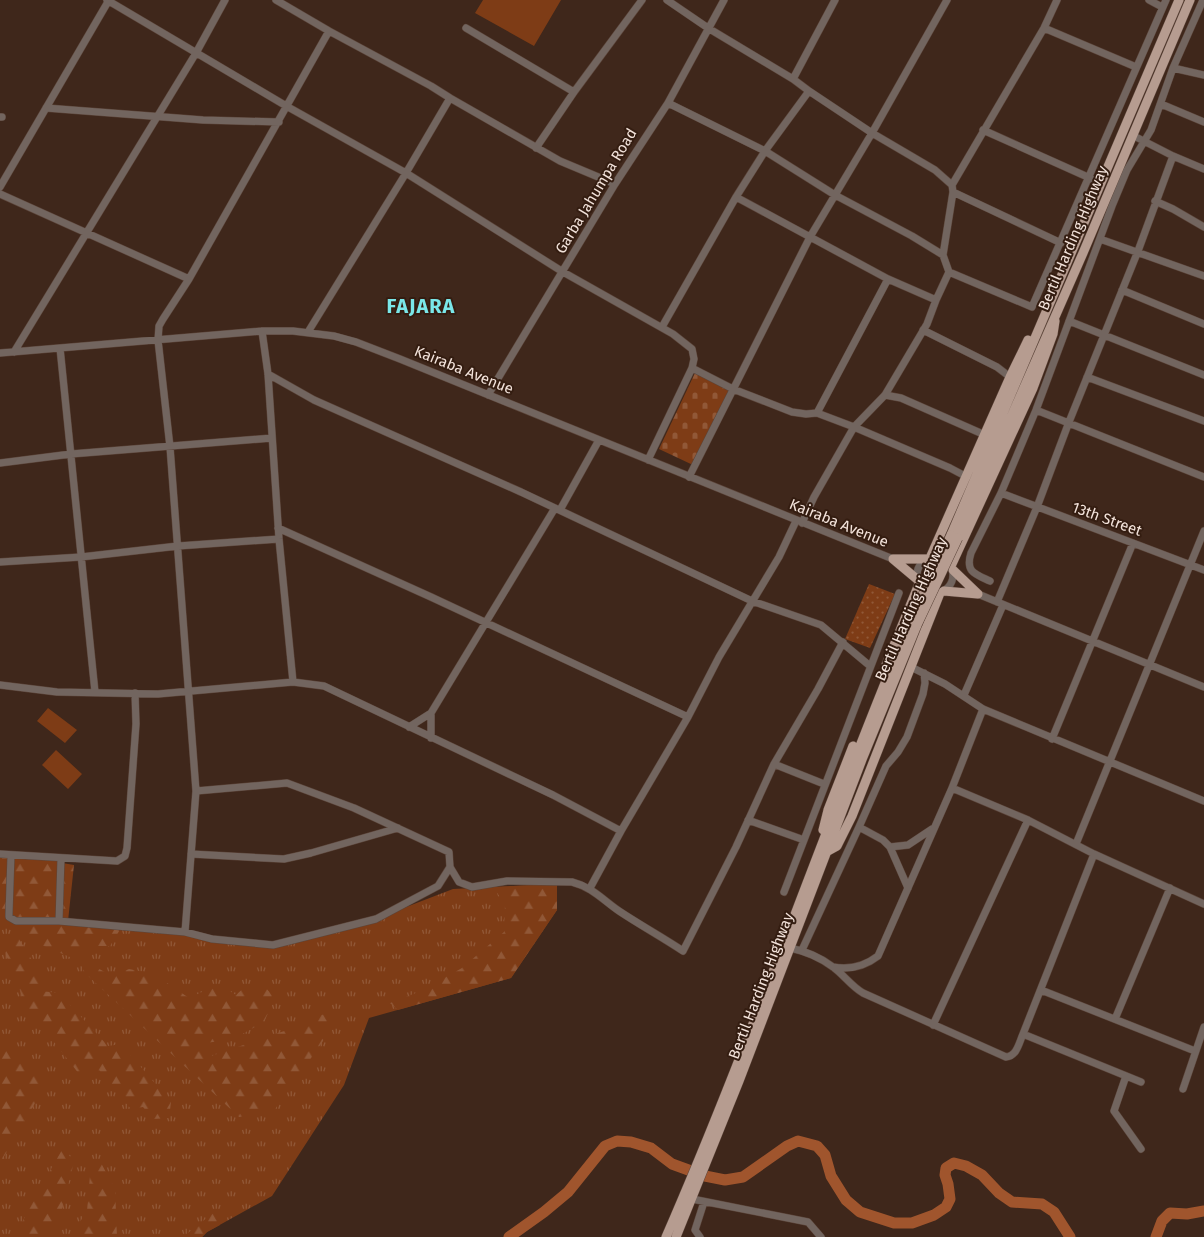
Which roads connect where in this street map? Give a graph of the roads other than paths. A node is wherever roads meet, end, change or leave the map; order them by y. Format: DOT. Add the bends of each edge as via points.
graph roads {
  1 [pos="108,0"];
  2 [pos="225,0"];
  3 [pos="276,0"];
  4 [pos="642,0"];
  5 [pos="668,0"];
  6 [pos="724,0"];
  7 [pos="835,0"];
  8 [pos="947,0"];
  9 [pos="1150,0"];
  10 [pos="1179,0"];
  11 [pos="1190,0"];
  12 [pos="1203,0"];
  13 [pos="1054,1"];
  14 [pos="1164,3"];
  15 [pos="466,28"];
  16 [pos="708,28"];
  17 [pos="1044,28"];
  18 [pos="330,31"];
  19 [pos="196,53"];
  20 [pos="1136,67"];
  21 [pos="1174,68"];
  22 [pos="1204,75"];
  23 [pos="793,79"];
  24 [pos="574,92"];
  25 [pos="809,92"];
  26 [pos="450,98"];
  27 [pos="668,103"];
  28 [pos="1161,104"];
  29 [pos="288,107"];
  30 [pos="46,108"];
  31 [pos="156,117"];
  32 [pos="279,122"];
  33 [pos="1204,122"];
  34 [pos="983,130"];
  35 [pos="872,133"];
  36 [pos="1132,135"];
  37 [pos="1145,142"];
  38 [pos="536,148"];
  39 [pos="765,152"];
  40 [pos="1173,156"];
  41 [pos="1204,169"];
  42 [pos="406,173"];
  43 [pos="1088,178"];
  44 [pos="1101,183"];
  45 [pos="615,184"];
  46 [pos="0,187"];
  47 [pos="953,189"];
  48 [pos="0,194"];
  49 [pos="835,195"];
  50 [pos="736,197"];
  51 [pos="1156,201"];
  52 [pos="1204,227"];
  53 [pos="86,234"];
  54 [pos="810,237"];
  55 [pos="1100,239"];
  56 [pos="1061,243"];
  57 [pos="1138,251"];
  58 [pos="943,255"];
  59 [pos="563,272"];
  60 [pos="950,272"];
  61 [pos="1204,276"];
  62 [pos="189,279"];
  63 [pos="888,279"];
  64 [pos="1122,290"];
  65 [pos="936,300"];
  66 [pos="1050,314"];
  67 [pos="1069,321"];
  68 [pos="1204,324"];
  69 [pos="662,327"];
  70 [pos="923,330"];
  71 [pos="262,331"];
  72 [pos="308,332"];
  73 [pos="1104,334"];
  74 [pos="158,340"];
  75 [pos="60,348"];
  76 [pos="14,352"];
  77 [pos="0,353"];
  78 [pos="692,368"];
  79 [pos="268,374"];
  80 [pos="1204,375"];
  81 [pos="1010,377"];
  82 [pos="1087,377"];
  83 [pos="733,389"];
  84 [pos="488,395"];
  85 [pos="885,395"];
  86 [pos="1036,410"];
  87 [pos="818,413"];
  88 [pos="1069,422"];
  89 [pos="1204,422"];
  90 [pos="854,426"];
  91 [pos="984,435"];
  92 [pos="272,438"];
  93 [pos="599,440"];
  94 [pos="170,447"];
  95 [pos="71,454"];
  96 [pos="648,460"];
  97 [pos="0,463"];
  98 [pos="689,477"];
  99 [pos="967,477"];
  100 [pos="1204,477"];
  101 [pos="1000,493"];
  102 [pos="1037,507"];
  103 [pos="557,509"];
  104 [pos="799,522"];
  105 [pos="278,528"];
  106 [pos="1204,530"];
  107 [pos="279,539"];
  108 [pos="1133,543"];
  109 [pos="178,546"];
  110 [pos="81,557"];
  111 [pos="893,559"];
  112 [pos="928,559"];
  113 [pos="0,562"];
  114 [pos="1190,564"];
  115 [pos="952,568"];
  116 [pos="1204,570"];
  117 [pos="990,581"];
  118 [pos="918,582"];
  119 [pos="942,592"];
  120 [pos="899,594"];
  121 [pos="978,594"];
  122 [pos="752,601"];
  123 [pos="1000,603"];
  124 [pos="485,622"];
  125 [pos="1091,641"];
  126 [pos="843,642"];
  127 [pos="1150,665"];
  128 [pos="870,666"];
  129 [pos="911,667"];
  130 [pos="924,673"];
  131 [pos="293,682"];
  132 [pos="0,685"];
  133 [pos="1204,687"];
  134 [pos="189,690"];
  135 [pos="95,692"];
  136 [pos="135,693"];
  137 [pos="964,695"];
  138 [pos="983,709"];
  139 [pos="431,713"];
  140 [pos="688,717"];
  141 [pos="409,727"];
  142 [pos="431,738"];
  143 [pos="1052,739"];
  144 [pos="1109,761"];
  145 [pos="774,764"];
  146 [pos="824,784"];
  147 [pos="952,788"];
  148 [pos="196,791"];
  149 [pos="1204,801"];
  150 [pos="748,820"];
  151 [pos="1028,820"];
  152 [pos="860,827"];
  153 [pos="398,828"];
  154 [pos="934,828"];
  155 [pos="621,830"];
  156 [pos="804,840"];
  157 [pos="1076,844"];
  158 [pos="890,847"];
  159 [pos="825,850"];
  160 [pos="0,854"];
  161 [pos="191,854"];
  162 [pos="1094,854"];
  163 [pos="10,855"];
  164 [pos="61,858"];
  165 [pos="450,867"];
  166 [pos="590,888"];
  167 [pos="908,888"];
  168 [pos="1170,888"];
  169 [pos="784,892"];
  170 [pos="1204,904"];
  171 [pos="59,921"];
  172 [pos="185,932"];
  173 [pos="790,948"];
  174 [pos="802,950"];
  175 [pos="833,966"];
  176 [pos="1040,990"];
  177 [pos="1115,1020"];
  178 [pos="934,1025"];
  179 [pos="1204,1027"];
  180 [pos="1023,1034"];
  181 [pos="1195,1051"];
  182 [pos="1126,1076"];
  183 [pos="1141,1082"];
  184 [pos="1183,1089"];
  185 [pos="1141,1149"];
  186 [pos="699,1169"];
  187 [pos="692,1186"];
  188 [pos="692,1199"];
  189 [pos="704,1202"];
  190 [pos="666,1237"];
  191 [pos="676,1237"];
  192 [pos="700,1237"];
  193 [pos="821,1237"];
  1 -- 19 [label="street"];
  1 -- 30 [label="street"];
  2 -- 19 [label="street"];
  3 -- 18 [label="street"];
  4 -- 24 [label="street"];
  5 -- 16 [label="street"];
  6 -- 16 [label="street, Garba Jahumpa Road"];
  7 -- 23 [label="street"];
  8 -- 35 [label="street"];
  9 -- 14 [label="street"];
  10 -- 44 [label="main road, Bertil Harding Highway"];
  11 -- 36 [label="main road, Bertil Harding Highway"];
  12 -- 21 [label="street"];
  13 -- 17 [label="street"];
  14 -- 20 [label="street"];
  15 -- 24 [label="street"];
  16 -- 23 [label="street"];
  16 -- 27 [label="street, Garba Jahumpa Road"];
  17 -- 20 [label="street"];
  17 -- 34 [label="street"];
  18 -- 26 [label="street"];
  18 -- 29 [label="street"];
  19 -- 29 [label="street"];
  19 -- 31 [label="street"];
  20 -- 43 [label="street"];
  21 -- 22 [label="street"];
  21 -- 28 [label="street"];
  23 -- 25 [label="street"];
  24 -- 38 [label="street"];
  25 -- 35 [label="street"];
  25 -- 39 [label="street"];
  26 -- 38 [label="street"];
  26 -- 42 [label="street"];
  27 -- 39 [label="street"];
  27 -- 45 [label="street, Garba Jahumpa Road"];
  28 -- 33 [label="street"];
  28 -- 37 [label="street"];
  29 -- 32 [label="street"];
  29 -- 42 [label="street"];
  30 -- 31 [label="street"];
  30 -- 46 [label="street"];
  31 -- 32 [label="street"];
  31 -- 53 [label="street"];
  32 -- 62 [label="street"];
  34 -- 43 [label="street"];
  34 -- 47 [label="street"];
  35 -- 47 [label="street" via="935,170"];
  35 -- 49 [label="street"];
  36 -- 37 [label="street"];
  36 -- 66 [label="main road, Bertil Harding Highway"];
  37 -- 40 [label="street"];
  37 -- 55 [label="street" via="1122,181"];
  38 -- 45 [label="street"];
  39 -- 49 [label="street"];
  39 -- 50 [label="street"];
  40 -- 41 [label="street"];
  40 -- 51 [label="street"];
  42 -- 59 [label="street"];
  42 -- 72 [label="street"];
  43 -- 44 [label="street"];
  43 -- 56 [label="street"];
  44 -- 66 [label="main road, Bertil Harding Highway"];
  45 -- 59 [label="street, Garba Jahumpa Road"];
  47 -- 56 [label="street"];
  47 -- 58 [label="street"];
  48 -- 53 [label="street"];
  49 -- 54 [label="street"];
  49 -- 58 [label="street"];
  50 -- 54 [label="street"];
  50 -- 69 [label="street"];
  51 -- 52 [label="street"];
  51 -- 57 [label="street"];
  53 -- 62 [label="street"];
  53 -- 76 [label="street"];
  54 -- 63 [label="street"];
  54 -- 83 [label="street"];
  55 -- 57 [label="street"];
  55 -- 67 [label="street"];
  56 -- 60 [label="street" via="1032,307"];
  57 -- 61 [label="street"];
  57 -- 64 [label="street"];
  58 -- 60 [label="street"];
  59 -- 69 [label="street"];
  59 -- 84 [label="street, Garba Jahumpa Road"];
  60 -- 65 [label="street"];
  62 -- 74 [label="street" via="159,326"];
  63 -- 65 [label="street"];
  63 -- 87 [label="street"];
  64 -- 68 [label="street"];
  64 -- 73 [label="street"];
  65 -- 70 [label="street"];
  66 -- 81 [label="main road" via="1035,326"];
  66 -- 115 [label="main road" via="1056,323 1033,388"];
  66 -- 159 [label="main road, Bertil Harding Highway, bridge"];
  67 -- 73 [label="street"];
  67 -- 86 [label="street"];
  69 -- 78 [label="street" via="692,349"];
  70 -- 81 [label="street" via="997,367"];
  70 -- 85 [label="street"];
  71 -- 72 [label="street, Kairaba Avenue"];
  71 -- 74 [label="street, Kairaba Avenue"];
  71 -- 79 [label="street"];
  72 -- 84 [label="street, Kairaba Avenue" via="356,342"];
  73 -- 80 [label="street"];
  73 -- 82 [label="street"];
  74 -- 75 [label="street, Kairaba Avenue"];
  74 -- 94 [label="street"];
  75 -- 76 [label="street, Kairaba Avenue"];
  75 -- 95 [label="street"];
  76 -- 77 [label="street, Kairaba Avenue"];
  78 -- 83 [label="street"];
  78 -- 96 [label="street"];
  79 -- 92 [label="street"];
  79 -- 103 [label="street" via="314,400"];
  81 -- 91 [label="main road"];
  82 -- 88 [label="street"];
  82 -- 89 [label="street"];
  83 -- 87 [label="street" via="792,412"];
  83 -- 98 [label="street"];
  84 -- 93 [label="street, Kairaba Avenue"];
  85 -- 90 [label="street"];
  85 -- 91 [label="street" via="901,398"];
  86 -- 88 [label="street"];
  86 -- 101 [label="street"];
  87 -- 90 [label="street"];
  88 -- 100 [label="street"];
  88 -- 102 [label="street"];
  90 -- 99 [label="street"];
  90 -- 104 [label="street"];
  91 -- 99 [label="main road"];
  92 -- 94 [label="street"];
  92 -- 105 [label="street"];
  93 -- 96 [label="street, Kairaba Avenue"];
  93 -- 103 [label="street"];
  94 -- 95 [label="street"];
  94 -- 109 [label="street"];
  95 -- 97 [label="street"];
  95 -- 110 [label="street"];
  96 -- 98 [label="street, Kairaba Avenue"];
  98 -- 104 [label="street, Kairaba Avenue"];
  99 -- 112 [label="main road"];
  101 -- 102 [label="street, 13th Street"];
  101 -- 117 [label="street" via="968,560 973,573"];
  102 -- 108 [label="street, 13th Street"];
  102 -- 123 [label="street"];
  103 -- 122 [label="street"];
  103 -- 124 [label="street"];
  104 -- 111 [label="street, Kairaba Avenue"];
  104 -- 122 [label="street"];
  105 -- 107 [label="street"];
  105 -- 124 [label="street"];
  106 -- 114 [label="street"];
  107 -- 109 [label="street"];
  107 -- 131 [label="street"];
  108 -- 114 [label="street, 13th Street"];
  108 -- 125 [label="street"];
  109 -- 110 [label="street"];
  109 -- 134 [label="street"];
  110 -- 113 [label="street"];
  110 -- 135 [label="street"];
  111 -- 112 [label="main road"];
  111 -- 118 [label="main road"];
  112 -- 115 [label="street" via="942,558"];
  112 -- 118 [label="street" via="918,568"];
  114 -- 116 [label="street, 13th Street"];
  114 -- 127 [label="street"];
  115 -- 119 [label="street" via="952,582"];
  115 -- 121 [label="main road"];
  118 -- 119 [label="street" via="928,592"];
  118 -- 159 [label="main road" via="828,810 822,832"];
  119 -- 121 [label="main road"];
  119 -- 129 [label="main road"];
  120 -- 128 [label="street"];
  121 -- 123 [label="street"];
  122 -- 126 [label="street" via="821,625"];
  122 -- 140 [label="street"];
  123 -- 125 [label="street"];
  123 -- 137 [label="street"];
  124 -- 139 [label="street"];
  124 -- 140 [label="street"];
  125 -- 127 [label="street"];
  125 -- 143 [label="street"];
  126 -- 128 [label="street"];
  126 -- 145 [label="street"];
  127 -- 133 [label="street"];
  127 -- 144 [label="street"];
  128 -- 146 [label="street"];
  129 -- 130 [label="street"];
  129 -- 159 [label="main road" via="852,816 837,846"];
  130 -- 137 [label="street"];
  130 -- 152 [label="street" via="923,694 907,737 886,766"];
  131 -- 134 [label="street"];
  131 -- 141 [label="street" via="324,686"];
  132 -- 135 [label="street" via="57,692"];
  134 -- 136 [label="street"];
  134 -- 148 [label="street"];
  135 -- 136 [label="street"];
  136 -- 164 [label="street" via="136,724 126,856 117,861"];
  137 -- 138 [label="street"];
  138 -- 143 [label="street"];
  138 -- 147 [label="street"];
  139 -- 141 [label="street"];
  139 -- 142 [label="street"];
  140 -- 155 [label="street"];
  141 -- 142 [label="street"];
  142 -- 155 [label="street"];
  143 -- 144 [label="street"];
  144 -- 149 [label="street"];
  144 -- 157 [label="street"];
  145 -- 146 [label="street"];
  145 -- 150 [label="street"];
  146 -- 156 [label="street"];
  147 -- 151 [label="street"];
  147 -- 154 [label="street"];
  148 -- 153 [label="street" via="287,783"];
  148 -- 161 [label="street"];
  150 -- 156 [label="street"];
  150 -- 166 [label="street" via="683,951 617,910"];
  151 -- 157 [label="street"];
  151 -- 178 [label="street"];
  152 -- 158 [label="street"];
  152 -- 174 [label="street"];
  153 -- 161 [label="street" via="284,859"];
  153 -- 165 [label="street" via="449,852"];
  154 -- 158 [label="street" via="908,845"];
  154 -- 167 [label="street"];
  155 -- 166 [label="street"];
  156 -- 169 [label="street"];
  157 -- 162 [label="street"];
  158 -- 167 [label="street"];
  159 -- 173 [label="main road, Bertil Harding Highway"];
  159 -- 186 [label="main road, Bertil Harding Highway"];
  160 -- 163 [label="street"];
  161 -- 172 [label="street"];
  162 -- 168 [label="street"];
  162 -- 176 [label="street"];
  163 -- 164 [label="street"];
  163 -- 171 [label="street" via="10,917 16,921"];
  164 -- 171 [label="street"];
  165 -- 166 [label="street" via="459,882 472,887 507,881 572,882"];
  165 -- 172 [label="street" via="438,886 376,919 273,945 212,939"];
  167 -- 175 [label="street" via="878,956 855,967"];
  168 -- 170 [label="street"];
  168 -- 177 [label="street"];
  171 -- 172 [label="street"];
  173 -- 174 [label="street"];
  173 -- 186 [label="main road, Bertil Harding Highway"];
  174 -- 175 [label="street"];
  175 -- 178 [label="street" via="852,986"];
  176 -- 177 [label="street"];
  176 -- 180 [label="street"];
  177 -- 181 [label="street"];
  178 -- 180 [label="street" via="1006,1057 1014,1054"];
  179 -- 181 [label="street"];
  180 -- 182 [label="street"];
  181 -- 184 [label="street"];
  182 -- 183 [label="street"];
  182 -- 185 [label="street" via="1114,1111"];
  186 -- 187 [label="main road, Bertil Harding Highway"];
  187 -- 188 [label="main road, Bertil Harding Highway"];
  187 -- 190 [label="main road, Bertil Harding Highway"];
  188 -- 189 [label="street"];
  188 -- 191 [label="main road, Bertil Harding Highway"];
  189 -- 192 [label="street" via="695,1230"];
  189 -- 193 [label="street" via="808,1222"];
}
